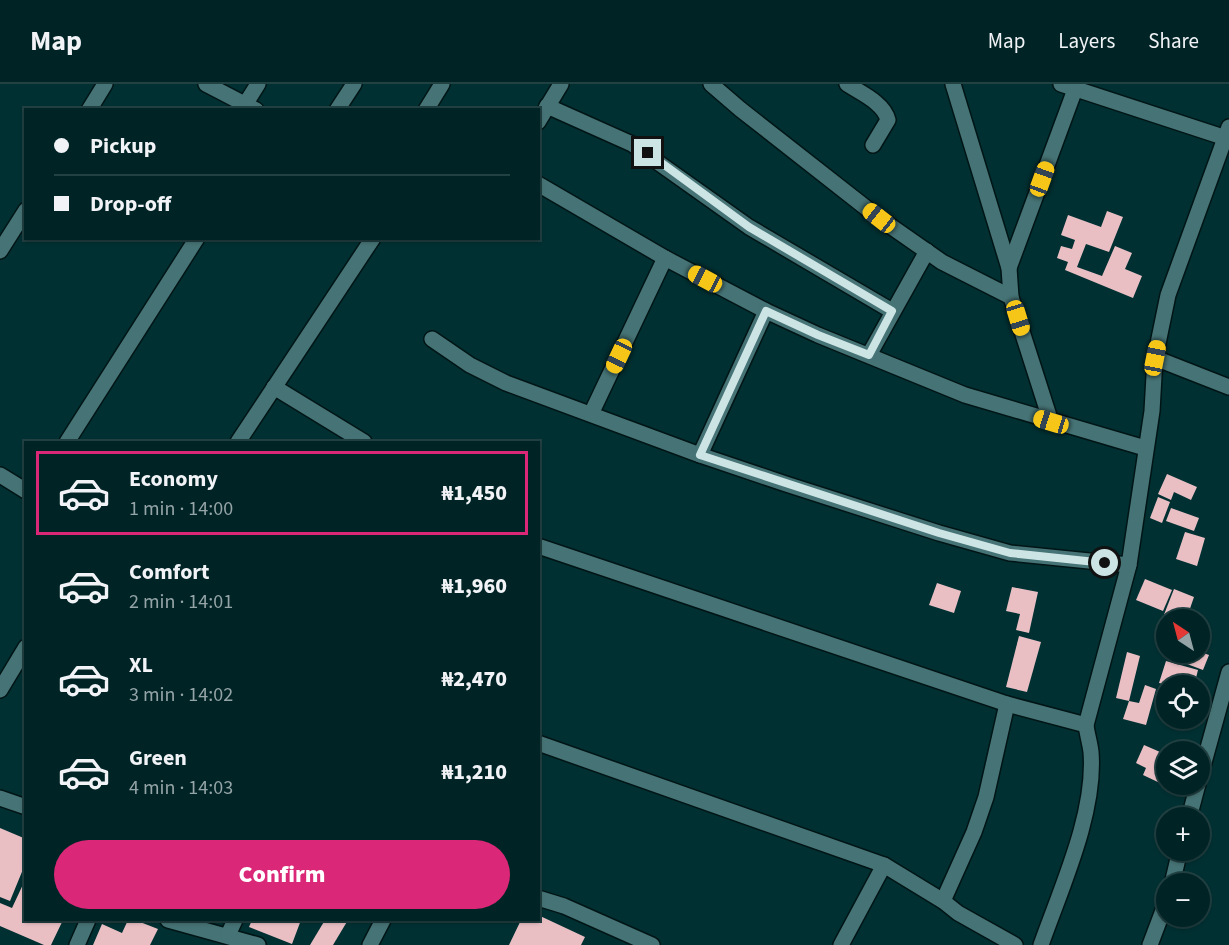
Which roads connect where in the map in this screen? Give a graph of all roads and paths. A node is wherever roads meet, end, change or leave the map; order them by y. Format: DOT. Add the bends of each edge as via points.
graph roads {
  1 [pos="105,84"];
  2 [pos="206,84"];
  3 [pos="258,84"];
  4 [pos="354,84"];
  5 [pos="442,84"];
  6 [pos="561,84"];
  7 [pos="711,84"];
  8 [pos="847,84"];
  9 [pos="953,84"];
  10 [pos="1071,86"];
  11 [pos="251,106"];
  12 [pos="547,106"];
  13 [pos="90,108"];
  14 [pos="338,108"];
  15 [pos="427,108"];
  16 [pos="540,118"];
  17 [pos="1228,135"];
  18 [pos="873,145"];
  19 [pos="540,185"];
  20 [pos="24,213"];
  21 [pos="196,240"];
  22 [pos="373,240"];
  23 [pos="0,251"];
  24 [pos="927,251"];
  25 [pos="665,258"];
  26 [pos="1009,268"];
  27 [pos="1011,297"];
  28 [pos="766,311"];
  29 [pos="892,311"];
  30 [pos="432,339"];
  31 [pos="869,355"];
  32 [pos="1155,358"];
  33 [pos="274,387"];
  34 [pos="1229,387"];
  35 [pos="591,414"];
  36 [pos="1051,422"];
  37 [pos="67,441"];
  38 [pos="239,441"];
  39 [pos="362,441"];
  40 [pos="1145,448"];
  41 [pos="700,455"];
  42 [pos="0,475"];
  43 [pos="24,490"];
  44 [pos="540,547"];
  45 [pos="1129,565"];
  46 [pos="24,651"];
  47 [pos="1229,672"];
  48 [pos="0,690"];
  49 [pos="1007,704"];
  50 [pos="1086,725"];
  51 [pos="1210,741"];
  52 [pos="540,744"];
  53 [pos="0,798"];
  54 [pos="24,806"];
  55 [pos="884,865"];
  56 [pos="540,899"];
  57 [pos="943,901"];
  58 [pos="88,921"];
  59 [pos="172,921"];
  60 [pos="235,921"];
  61 [pos="382,921"];
  62 [pos="1157,927"];
  63 [pos="228,935"];
  64 [pos="624,940"];
  65 [pos="77,945"];
  66 [pos="258,945"];
  67 [pos="370,945"];
  68 [pos="652,945"];
  69 [pos="841,945"];
  70 [pos="1015,945"];
  71 [pos="1041,945"];
  72 [pos="1150,945"];
  1 -- 13 [label="street"];
  2 -- 11 [label="street"];
  3 -- 11 [label="street"];
  4 -- 14 [label="street"];
  5 -- 15 [label="street"];
  6 -- 12 [label="street"];
  7 -- 24 [label="street" via="879,218"];
  8 -- 18 [label="street" via="886,113 888,120"];
  9 -- 26 [label="street"];
  10 -- 17 [label="street"];
  10 -- 26 [label="street"];
  12 -- 16 [label="street"];
  12 -- 29 [label="street" via="632,144 749,227"];
  17 -- 32 [label="street" via="1168,295"];
  19 -- 25 [label="street"];
  20 -- 23 [label="street"];
  21 -- 37 [label="street"];
  22 -- 33 [label="street"];
  24 -- 27 [label="street"];
  24 -- 29 [label="street"];
  25 -- 28 [label="street"];
  25 -- 35 [label="street"];
  26 -- 27 [label="street"];
  27 -- 36 [label="street"];
  28 -- 31 [label="street"];
  28 -- 41 [label="street"];
  29 -- 31 [label="street"];
  30 -- 35 [label="street" via="506,383"];
  31 -- 36 [label="street" via="965,395"];
  32 -- 34 [label="street"];
  32 -- 40 [label="street"];
  33 -- 38 [label="street"];
  33 -- 39 [label="street"];
  35 -- 41 [label="street"];
  36 -- 40 [label="street"];
  40 -- 45 [label="street"];
  41 -- 45 [label="street" via="1010,553"];
  42 -- 43 [label="street"];
  44 -- 49 [label="street"];
  45 -- 50 [label="street"];
  46 -- 48 [label="street"];
  47 -- 51 [label="street"];
  49 -- 50 [label="street"];
  49 -- 57 [label="street" via="986,796"];
  50 -- 71 [label="street" via="1091,752 1090,784 1077,844"];
  52 -- 55 [label="street"];
  53 -- 54 [label="street"];
  55 -- 57 [label="street"];
  55 -- 69 [label="street"];
  56 -- 64 [label="street" via="564,906"];
  57 -- 70 [label="street"];
  58 -- 65 [label="street"];
  59 -- 63 [label="street"];
  60 -- 63 [label="street"];
  61 -- 67 [label="street"];
  62 -- 72 [label="street"];
  63 -- 66 [label="street"];
  64 -- 68 [label="street"];
}
